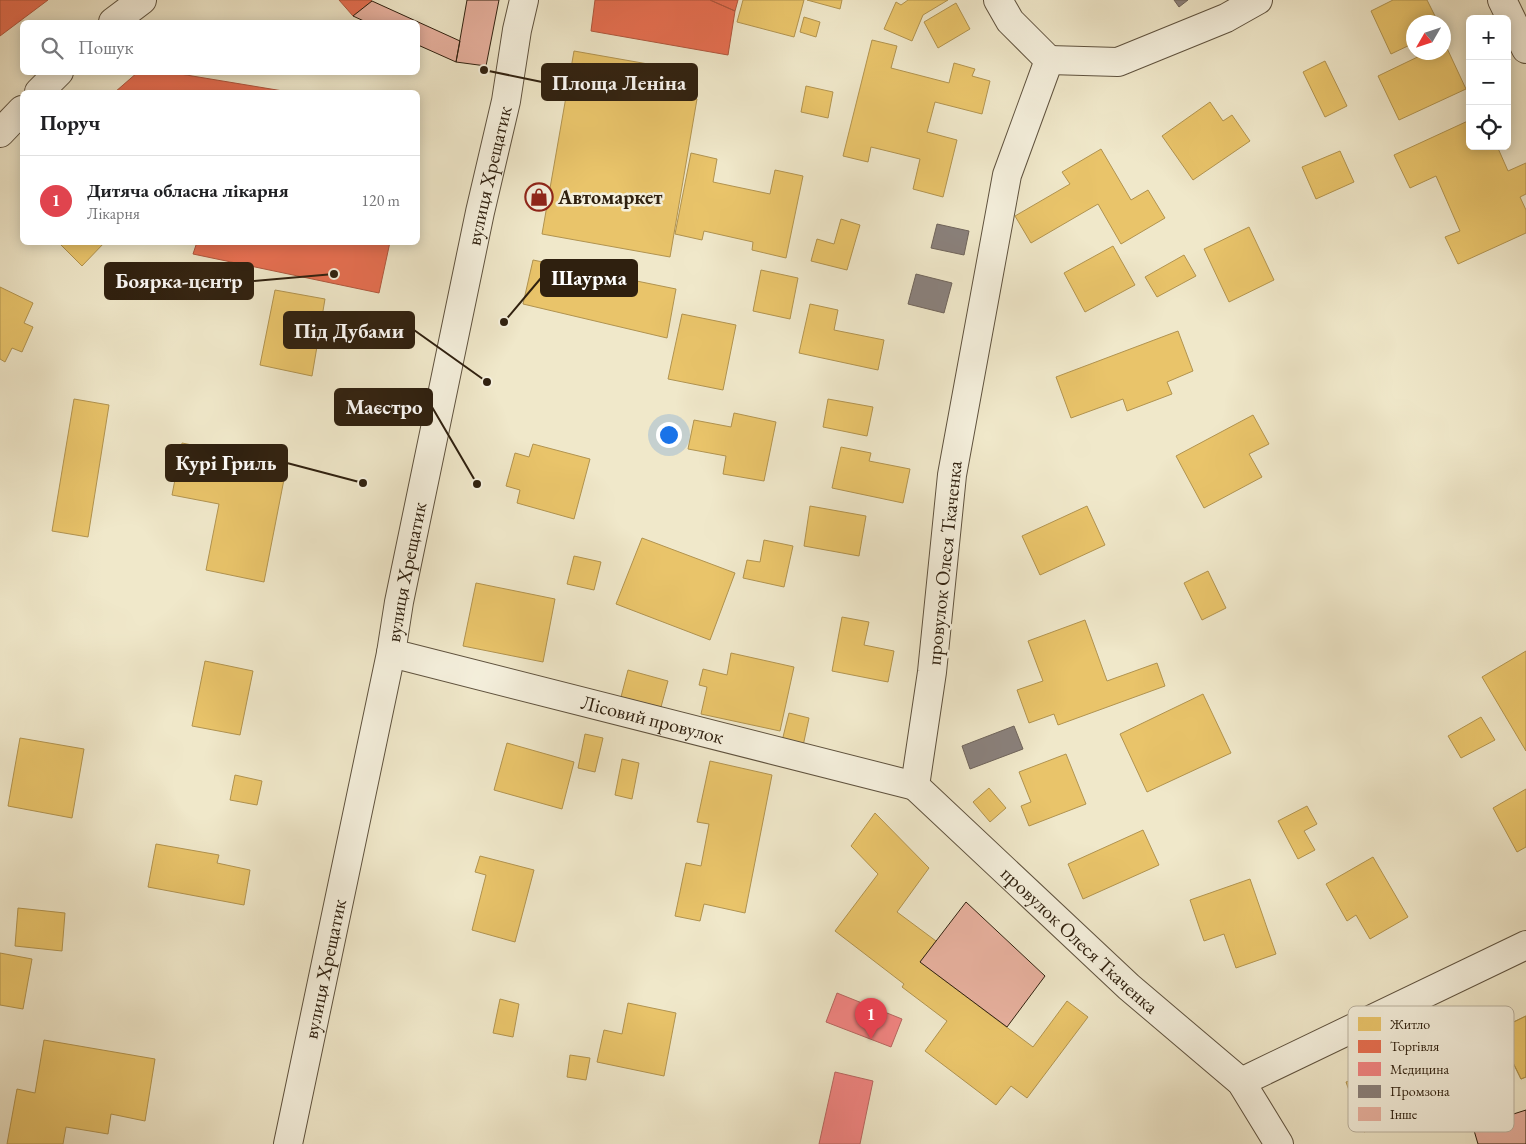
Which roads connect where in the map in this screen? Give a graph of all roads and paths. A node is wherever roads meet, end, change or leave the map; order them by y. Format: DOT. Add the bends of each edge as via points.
graph roads {
  1 [pos="142,0"];
  2 [pos="524,0"];
  3 [pos="998,0"];
  4 [pos="1258,0"];
  5 [pos="1502,0"];
  6 [pos="116,20"];
  7 [pos="1526,49"];
  8 [pos="1049,60"];
  9 [pos="56,75"];
  10 [pos="41,90"];
  11 [pos="20,112"];
  12 [pos="0,133"];
  13 [pos="391,653"];
  14 [pos="915,786"];
  15 [pos="1526,945"];
  16 [pos="1399,1006"];
  17 [pos="1348,1031"];
  18 [pos="1241,1082"];
  19 [pos="288,1144"];
  20 [pos="1279,1144"];
  1 -- 6 [label="street"];
  2 -- 13 [label="street, вулиця Хрещатик"];
  3 -- 8 [label="street" via="1010,21"];
  4 -- 8 [label="street" via="1226,18 1118,62"];
  5 -- 7 [label="street"];
  8 -- 14 [label="street, провулок Олеся Ткаченка" via="1007,175 952,475 932,672"];
  9 -- 10 [label="street"];
  11 -- 12 [label="street"];
  13 -- 14 [label="street, Лісовий провулок"];
  13 -- 19 [label="street, вулиця Хрещатик"];
  14 -- 18 [label="street, провулок Олеся Ткаченка" via="1130,987"];
  15 -- 16 [label="street"];
  17 -- 18 [label="street"];
  18 -- 20 [label="street, провулок Олеся Ткаченка"];
}
